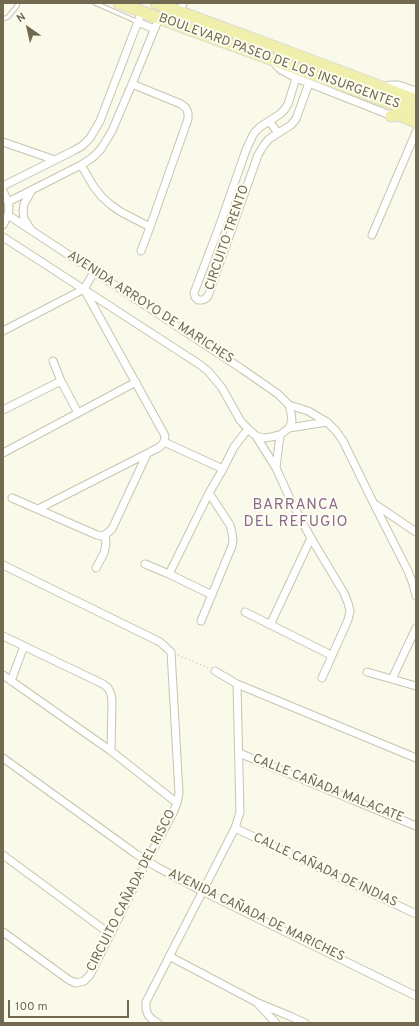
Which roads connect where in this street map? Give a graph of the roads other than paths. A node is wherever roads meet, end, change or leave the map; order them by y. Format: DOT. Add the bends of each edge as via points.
graph roads {
  1 [pos="18,3"];
  2 [pos="95,3"];
  3 [pos="119,3"];
  4 [pos="156,3"];
  5 [pos="182,8"];
  6 [pos="142,11"];
  7 [pos="159,18"];
  8 [pos="3,19"];
  9 [pos="138,22"];
  10 [pos="154,29"];
  11 [pos="270,58"];
  12 [pos="296,78"];
  13 [pos="309,83"];
  14 [pos="132,84"];
  15 [pos="383,88"];
  16 [pos="416,92"];
  17 [pos="416,100"];
  18 [pos="416,112"];
  19 [pos="391,116"];
  20 [pos="269,121"];
  21 [pos="416,124"];
  22 [pos="416,132"];
  23 [pos="278,133"];
  24 [pos="3,142"];
  25 [pos="246,150"];
  26 [pos="258,155"];
  27 [pos="55,160"];
  28 [pos="81,165"];
  29 [pos="3,186"];
  30 [pos="32,190"];
  31 [pos="3,191"];
  32 [pos="8,202"];
  33 [pos="8,215"];
  34 [pos="3,225"];
  35 [pos="150,227"];
  36 [pos="219,227"];
  37 [pos="31,230"];
  38 [pos="230,231"];
  39 [pos="372,235"];
  40 [pos="3,237"];
  41 [pos="141,251"];
  42 [pos="94,272"];
  43 [pos="84,289"];
  44 [pos="3,331"];
  45 [pos="53,361"];
  46 [pos="61,381"];
  47 [pos="136,382"];
  48 [pos="289,405"];
  49 [pos="3,410"];
  50 [pos="78,413"];
  51 [pos="327,422"];
  52 [pos="289,428"];
  53 [pos="248,429"];
  54 [pos="280,435"];
  55 [pos="256,436"];
  56 [pos="164,442"];
  57 [pos="3,452"];
  58 [pos="147,454"];
  59 [pos="276,468"];
  60 [pos="223,469"];
  61 [pos="209,492"];
  62 [pos="12,498"];
  63 [pos="374,504"];
  64 [pos="38,509"];
  65 [pos="416,532"];
  66 [pos="105,535"];
  67 [pos="312,538"];
  68 [pos="145,564"];
  69 [pos="3,565"];
  70 [pos="96,568"];
  71 [pos="169,574"];
  72 [pos="212,595"];
  73 [pos="416,595"];
  74 [pos="245,612"];
  75 [pos="201,621"];
  76 [pos="270,625"];
  77 [pos="416,628"];
  78 [pos="3,636"];
  79 [pos="24,646"];
  80 [pos="331,655"];
  81 [pos="215,671"];
  82 [pos="367,672"];
  83 [pos="3,675"];
  84 [pos="322,678"];
  85 [pos="392,678"];
  86 [pos="11,681"];
  87 [pos="236,684"];
  88 [pos="416,686"];
  89 [pos="111,751"];
  90 [pos="239,753"];
  91 [pos="3,758"];
  92 [pos="416,758"];
  93 [pos="177,803"];
  94 [pos="416,826"];
  95 [pos="235,828"];
  96 [pos="3,855"];
  97 [pos="147,861"];
  98 [pos="202,891"];
  99 [pos="416,914"];
  100 [pos="3,932"];
  101 [pos="110,934"];
  102 [pos="170,956"];
  103 [pos="416,996"];
  104 [pos="258,1003"];
  105 [pos="158,1023"];
  106 [pos="276,1023"];
  107 [pos="305,1023"];
  1 -- 8 [label="lane" via="8,17"];
  2 -- 9 [label="lane"];
  3 -- 6 [label="main road, BOULEVARD PASEO DE LOS INSURGENTES"];
  4 -- 5 [label="main road, BOULEVARD PASEO DE LOS INSURGENTES"];
  5 -- 15 [label="main road, BOULEVARD PASEO DE LOS INSURGENTES"];
  6 -- 7 [label="main road, BOULEVARD PASEO DE LOS INSURGENTES"];
  6 -- 9 [label="street"];
  7 -- 10 [label="street"];
  7 -- 11 [label="main road, BOULEVARD PASEO DE LOS INSURGENTES"];
  9 -- 10 [label="street"];
  9 -- 27 [label="street" via="95,130 82,146"];
  10 -- 14 [label="street"];
  11 -- 12 [label="street" via="281,70"];
  11 -- 18 [label="main road, BOULEVARD PASEO DE LOS INSURGENTES"];
  12 -- 13 [label="street"];
  12 -- 20 [label="street, CIRCUITO TRENTO" via="285,109"];
  13 -- 19 [label="street"];
  13 -- 23 [label="street, CIRCUITO TRENTO" via="296,119"];
  14 -- 28 [label="street" via="107,140 92,158"];
  14 -- 35 [label="street" via="181,104 188,113"];
  15 -- 16 [label="street" via="398,86"];
  15 -- 17 [label="main road, BOULEVARD PASEO DE LOS INSURGENTES"];
  19 -- 21 [label="main road" via="399,115"];
  20 -- 23 [label="street"];
  20 -- 25 [label="street, CIRCUITO TRENTO" via="255,132"];
  22 -- 39 [label="street"];
  23 -- 26 [label="street, CIRCUITO TRENTO" via="264,145"];
  24 -- 27 [label="street"];
  25 -- 26 [label="street"];
  25 -- 36 [label="street, CIRCUITO TRENTO"];
  26 -- 38 [label="street, CIRCUITO TRENTO"];
  27 -- 29 [label="street"];
  28 -- 30 [label="street"];
  28 -- 35 [label="street" via="102,197 121,212"];
  30 -- 32 [label="street"];
  30 -- 37 [label="street" via="23,211 24,220"];
  31 -- 32 [label="street"];
  32 -- 33 [label="street"];
  33 -- 34 [label="street"];
  33 -- 37 [label="street, AVENIDA ARROYO DE MARICHES"];
  35 -- 41 [label="street"];
  36 -- 38 [label="street"];
  36 -- 38 [label="street, CIRCUITO TRENTO" via="194,293 198,300 208,296"];
  37 -- 42 [label="street, AVENIDA ARROYO DE MARICHES"];
  40 -- 43 [label="street, AVENIDA ARROYO DE MARICHES"];
  42 -- 43 [label="street"];
  42 -- 48 [label="street, AVENIDA ARROYO DE MARICHES" via="242,369 278,394"];
  43 -- 44 [label="street"];
  43 -- 47 [label="street"];
  43 -- 53 [label="street, AVENIDA ARROYO DE MARICHES" via="208,371"];
  45 -- 46 [label="street"];
  46 -- 49 [label="street"];
  46 -- 50 [label="street"];
  47 -- 50 [label="street"];
  47 -- 56 [label="street" via="163,432"];
  48 -- 51 [label="street" via="308,411"];
  48 -- 52 [label="street" via="292,421"];
  50 -- 57 [label="street"];
  51 -- 52 [label="street"];
  51 -- 63 [label="street" via="343,441"];
  52 -- 54 [label="street"];
  53 -- 55 [label="street, AVENIDA ARROYO DE MARICHES"];
  53 -- 60 [label="street" via="234,447"];
  54 -- 55 [label="street" via="264,438"];
  54 -- 59 [label="street"];
  55 -- 59 [label="street, AVENIDA ARROYO DE MARICHES"];
  56 -- 58 [label="street"];
  56 -- 60 [label="street"];
  58 -- 64 [label="street"];
  58 -- 66 [label="street" via="112,530"];
  59 -- 67 [label="street, AVENIDA ARROYO DE MARICHES"];
  60 -- 61 [label="street"];
  61 -- 71 [label="street"];
  61 -- 72 [label="street" via="230,525 233,540"];
  62 -- 64 [label="street"];
  63 -- 65 [label="street"];
  63 -- 73 [label="street" via="408,571"];
  64 -- 66 [label="street" via="97,535"];
  66 -- 70 [label="street" via="104,553"];
  67 -- 76 [label="street"];
  67 -- 80 [label="street, AVENIDA ARROYO DE MARICHES" via="344,593 350,611"];
  68 -- 71 [label="street"];
  69 -- 93 [label="street, CIRCUITO CAÑADA DEL RISCO" via="160,642 171,652"];
  71 -- 72 [label="street"];
  72 -- 75 [label="street"];
  74 -- 76 [label="street"];
  76 -- 80 [label="street"];
  77 -- 85 [label="street"];
  78 -- 79 [label="street"];
  79 -- 86 [label="street"];
  79 -- 89 [label="street" via="108,688 112,700"];
  80 -- 84 [label="street"];
  81 -- 87 [label="street"];
  82 -- 85 [label="street"];
  83 -- 86 [label="street"];
  85 -- 88 [label="street"];
  86 -- 89 [label="street"];
  87 -- 90 [label="street"];
  87 -- 92 [label="street"];
  89 -- 93 [label="street"];
  90 -- 94 [label="street, CALLE CAÑADA MALACATE"];
  90 -- 95 [label="street" via="240,812"];
  91 -- 97 [label="street, AVENIDA CAÑADA DE MARICHES"];
  93 -- 97 [label="street, CIRCUITO CAÑADA DEL RISCO"];
  95 -- 98 [label="street"];
  95 -- 99 [label="street, CALLE CAÑADA DE INDIAS"];
  96 -- 101 [label="street"];
  97 -- 98 [label="street, AVENIDA CAÑADA DE MARICHES"];
  97 -- 101 [label="street, CIRCUITO CAÑADA DEL RISCO"];
  98 -- 102 [label="street"];
  98 -- 103 [label="street, AVENIDA CAÑADA DE MARICHES"];
  100 -- 101 [label="street, CIRCUITO CAÑADA DEL RISCO" via="76,983 90,975"];
  102 -- 104 [label="street"];
  102 -- 105 [label="street" via="146,1002 148,1015"];
  104 -- 106 [label="street"];
  104 -- 107 [label="street"];
}
